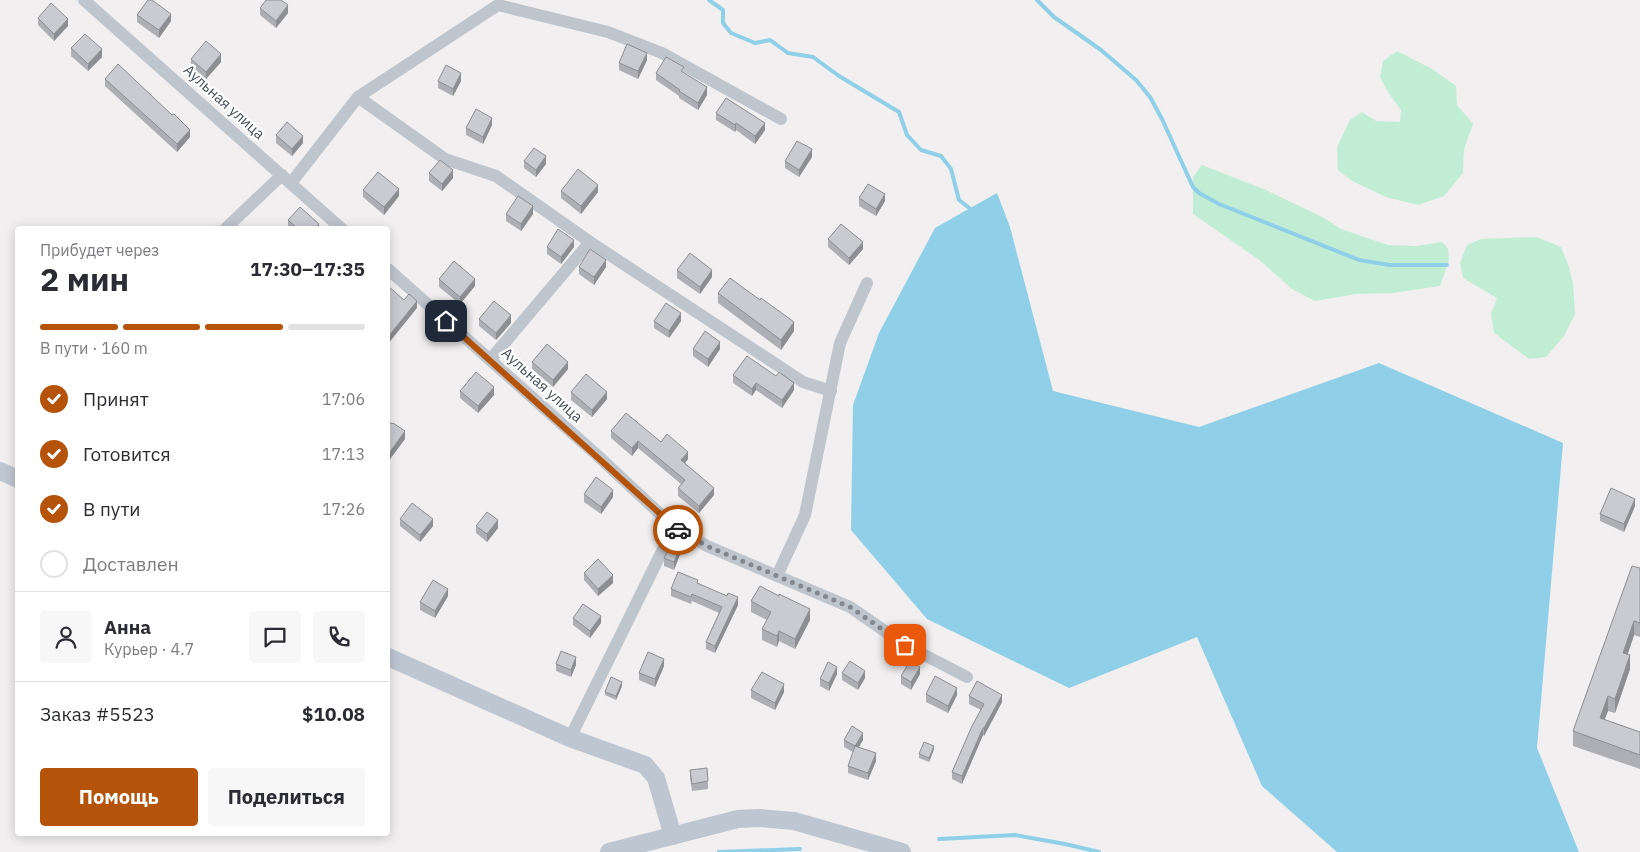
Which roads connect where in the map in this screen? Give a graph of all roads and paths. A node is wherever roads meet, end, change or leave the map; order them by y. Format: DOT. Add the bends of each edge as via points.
graph roads {
  1 [pos="84,0"];
  2 [pos="358,97"];
  3 [pos="781,119"];
  4 [pos="286,179"];
  5 [pos="229,226"];
  6 [pos="339,226"];
  7 [pos="590,242"];
  8 [pos="390,271"];
  9 [pos="867,283"];
  10 [pos="490,360"];
  11 [pos="831,391"];
  12 [pos="0,471"];
  13 [pos="15,478"];
  14 [pos="674,527"];
  15 [pos="777,576"];
  16 [pos="390,658"];
  17 [pos="967,677"];
  18 [pos="570,738"];
  19 [pos="674,836"];
  20 [pos="609,852"];
  21 [pos="902,852"];
  1 -- 4 [label="street, Аульная улица"];
  2 -- 3 [label="street" via="498,5 608,32 662,53"];
  2 -- 4 [label="street"];
  2 -- 7 [label="street" via="445,159 496,176"];
  4 -- 5 [label="street"];
  4 -- 6 [label="street, Аульная улица"];
  7 -- 10 [label="street"];
  7 -- 11 [label="street" via="803,382"];
  8 -- 10 [label="street, Аульная улица"];
  9 -- 11 [label="street" via="840,343"];
  10 -- 14 [label="street, Аульная улица"];
  11 -- 15 [label="street" via="805,515"];
  12 -- 13 [label="street"];
  14 -- 15 [label="street, Аульная улица" via="707,546"];
  14 -- 18 [label="street"];
  15 -- 17 [label="street, Аульная улица" via="850,607 905,645"];
  16 -- 18 [label="street"];
  18 -- 19 [label="street" via="634,760 652,771"];
  19 -- 20 [label="street"];
  19 -- 21 [label="street" via="738,819 778,818"];
}
